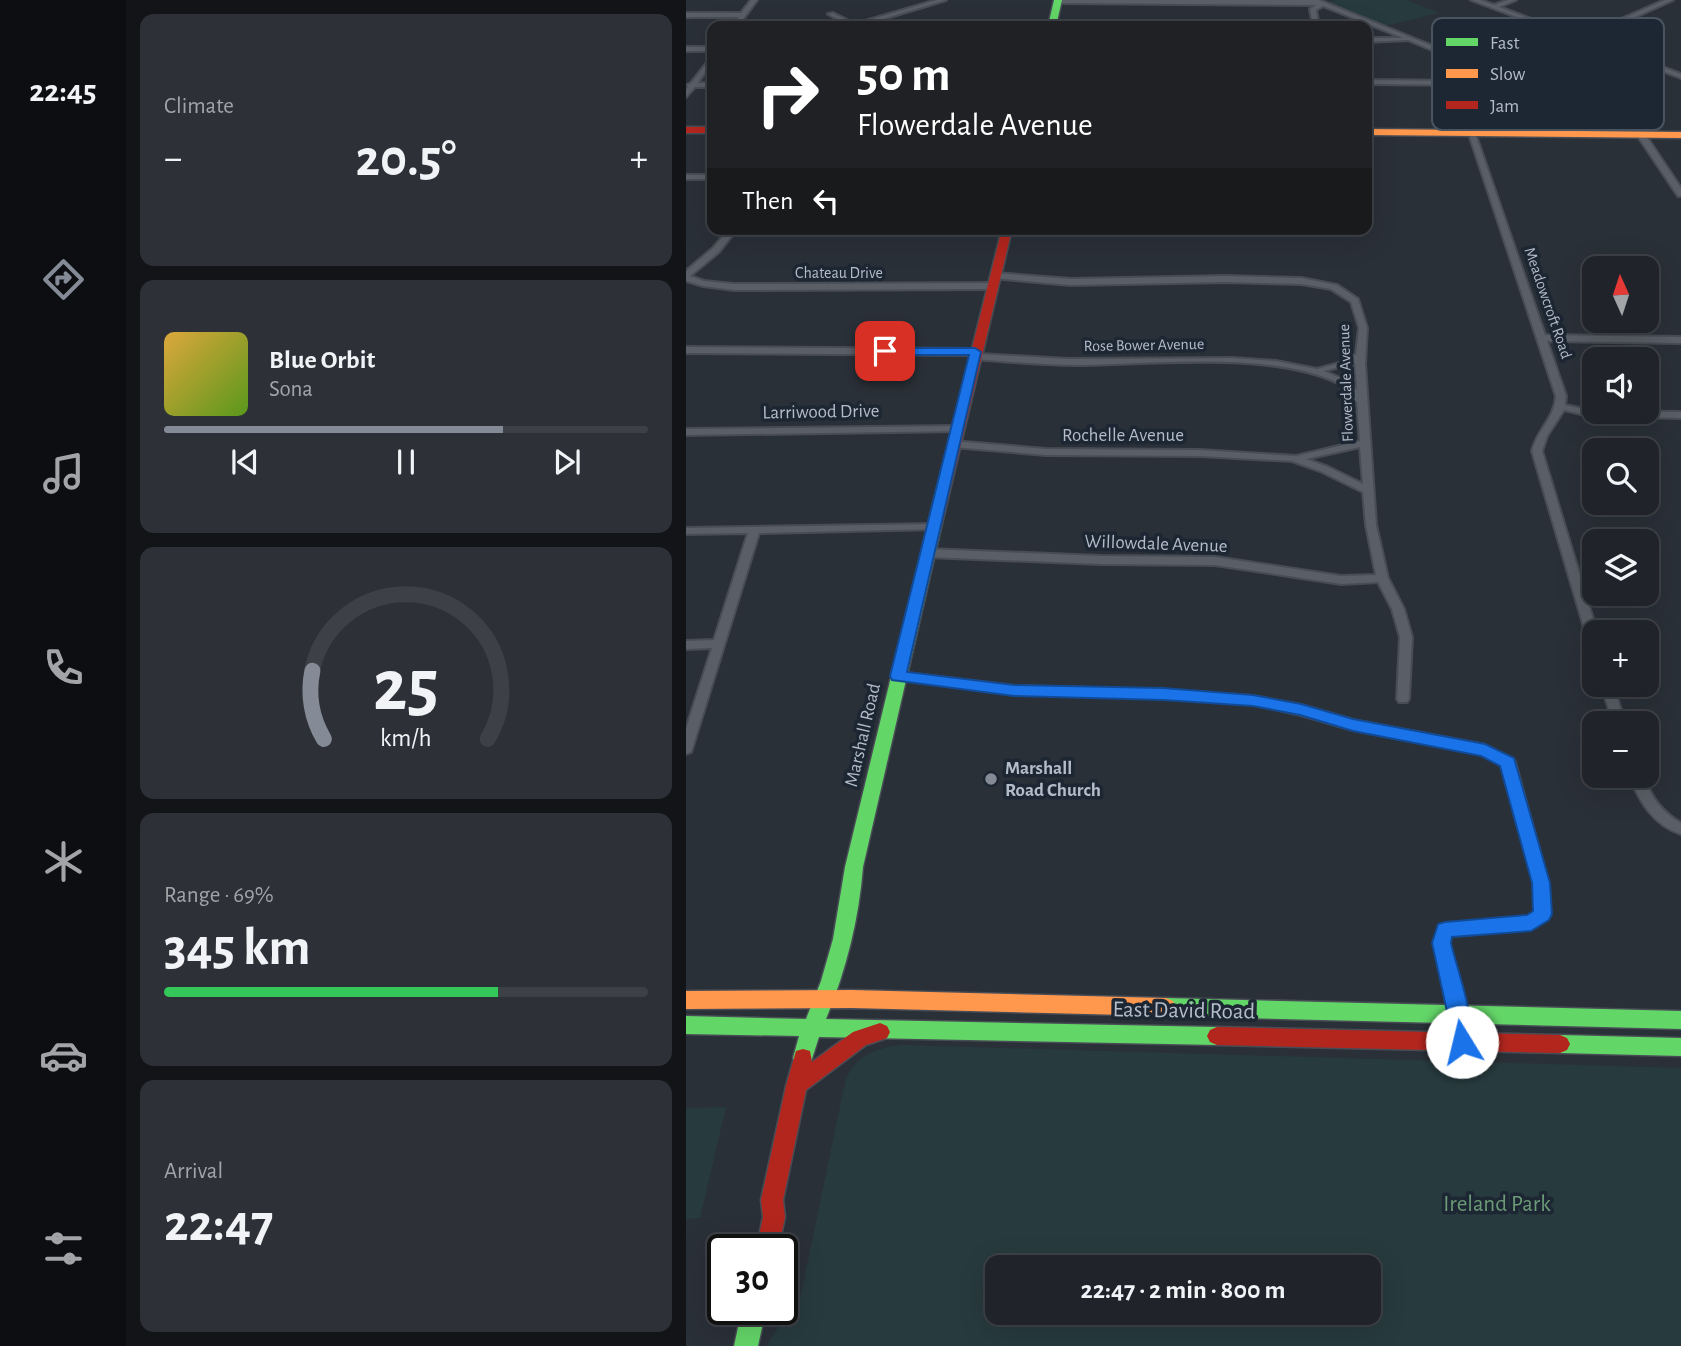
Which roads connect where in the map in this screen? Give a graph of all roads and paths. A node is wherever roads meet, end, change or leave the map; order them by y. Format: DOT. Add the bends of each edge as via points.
graph roads {
  1 [pos="754,0"];
  2 [pos="943,0"];
  3 [pos="1058,0"];
  4 [pos="1314,0"];
  5 [pos="1336,0"];
  6 [pos="1474,0"];
  7 [pos="1513,0"];
  8 [pos="1670,0"];
  9 [pos="1322,4"];
  10 [pos="1494,7"];
  11 [pos="831,14"];
  12 [pos="686,15"];
  13 [pos="743,15"];
  14 [pos="1524,18"];
  15 [pos="1628,18"];
  16 [pos="739,21"];
  17 [pos="844,21"];
  18 [pos="871,21"];
  19 [pos="1053,21"];
  20 [pos="1315,21"];
  21 [pos="1364,21"];
  22 [pos="1372,24"];
  23 [pos="1372,40"];
  24 [pos="1412,40"];
  25 [pos="1432,48"];
  26 [pos="686,49"];
  27 [pos="707,49"];
  28 [pos="707,64"];
  29 [pos="1372,82"];
  30 [pos="1432,83"];
  31 [pos="690,85"];
  32 [pos="686,95"];
  33 [pos="686,125"];
  34 [pos="707,125"];
  35 [pos="686,130"];
  36 [pos="707,130"];
  37 [pos="1586,130"];
  38 [pos="1372,132"];
  39 [pos="1471,133"];
  40 [pos="1588,134"];
  41 [pos="1641,135"];
  42 [pos="1681,135"];
  43 [pos="686,177"];
  44 [pos="707,177"];
  45 [pos="1681,194"];
  46 [pos="728,235"];
  47 [pos="1006,235"];
  48 [pos="686,276"];
  49 [pos="994,281"];
  50 [pos="1541,338"];
  51 [pos="1681,340"];
  52 [pos="686,350"];
  53 [pos="975,354"];
  54 [pos="1361,355"];
  55 [pos="1313,369"];
  56 [pos="1362,402"];
  57 [pos="1561,407"];
  58 [pos="1680,417"];
  59 [pos="686,432"];
  60 [pos="955,436"];
  61 [pos="1366,443"];
  62 [pos="1293,458"];
  63 [pos="1367,490"];
  64 [pos="934,527"];
  65 [pos="755,530"];
  66 [pos="686,531"];
  67 [pos="928,553"];
  68 [pos="1382,578"];
  69 [pos="1588,620"];
  70 [pos="718,644"];
  71 [pos="686,645"];
  72 [pos="898,676"];
  73 [pos="1403,699"];
  74 [pos="686,749"];
  75 [pos="1640,788"];
  76 [pos="1681,829"];
  77 [pos="824,999"];
  78 [pos="686,1000"];
  79 [pos="1458,1014"];
  80 [pos="1681,1020"];
  81 [pos="686,1025"];
  82 [pos="813,1026"];
  83 [pos="895,1028"];
  84 [pos="1462,1042"];
  85 [pos="1681,1047"];
  86 [pos="796,1086"];
  87 [pos="770,1234"];
  88 [pos="751,1325"];
  89 [pos="746,1346"];
  1 -- 13 [label="street"];
  2 -- 18 [label="street"];
  3 -- 9 [label="street"];
  3 -- 19 [label="street"];
  4 -- 9 [label="street"];
  5 -- 9 [label="street"];
  6 -- 10 [label="street"];
  7 -- 10 [label="street"];
  8 -- 15 [label="street"];
  9 -- 20 [label="street" via="1313,9"];
  9 -- 21 [label="street"];
  10 -- 14 [label="street"];
  11 -- 17 [label="street"];
  12 -- 13 [label="street"];
  13 -- 16 [label="street"];
  22 -- 24 [label="street"];
  23 -- 24 [label="street"];
  24 -- 25 [label="street"];
  26 -- 27 [label="street"];
  28 -- 31 [label="street"];
  29 -- 30 [label="street"];
  31 -- 32 [label="street"];
  33 -- 34 [label="street"];
  35 -- 36 [label="street"];
  37 -- 40 [label="street"];
  38 -- 39 [label="street"];
  39 -- 40 [label="street"];
  39 -- 50 [label="street, Meadowcroft Road"];
  40 -- 41 [label="street"];
  41 -- 42 [label="street"];
  41 -- 45 [label="street"];
  43 -- 44 [label="street"];
  46 -- 48 [label="street"];
  47 -- 49 [label="street, Marshall Road"];
  48 -- 49 [label="street, Chateau Drive" via="734,287"];
  49 -- 53 [label="street, Marshall Road"];
  49 -- 54 [label="street, Flowerdale Avenue" via="1262,279 1327,285 1349,295 1359,307"];
  50 -- 51 [label="street"];
  50 -- 57 [label="street, Meadowcroft Road"];
  52 -- 53 [label="street, Rose Bower Avenue"];
  53 -- 55 [label="street, Rose Bower Avenue" via="1078,362 1232,360"];
  53 -- 60 [label="street, Marshall Road"];
  54 -- 55 [label="street, Rose Bower Avenue" via="1345,365"];
  54 -- 56 [label="street, Flowerdale Avenue"];
  55 -- 56 [label="street, Rose Bower Avenue" via="1348,384"];
  56 -- 61 [label="street, Flowerdale Avenue"];
  57 -- 58 [label="street" via="1590,413"];
  57 -- 69 [label="street" via="1542,434 1537,451"];
  59 -- 60 [label="street, Larriwood Drive"];
  60 -- 62 [label="street, Rochelle Avenue" via="1046,452"];
  60 -- 64 [label="street, Marshall Road"];
  61 -- 62 [label="street, Rochelle Avenue"];
  61 -- 63 [label="street, Flowerdale Avenue"];
  62 -- 63 [label="street, Rochelle Avenue"];
  63 -- 68 [label="street, Flowerdale Avenue"];
  64 -- 65 [label="street"];
  64 -- 67 [label="street, Marshall Road"];
  65 -- 66 [label="street"];
  65 -- 70 [label="street"];
  67 -- 68 [label="street, Willowdale Avenue" via="1203,560 1341,580"];
  67 -- 72 [label="street, Marshall Road"];
  68 -- 73 [label="street, Flowerdale Avenue" via="1406,637"];
  70 -- 71 [label="street"];
  70 -- 74 [label="street"];
  72 -- 77 [label="street, Marshall Road"];
  72 -- 79 [label="street" via="1014,690 1253,700 1485,750 1508,762 1541,883 1542,914 1531,923 1445,930 1441,943"];
  75 -- 76 [label="street" via="1653,810"];
  77 -- 78 [label="street, East David Road"];
  77 -- 79 [label="street, East David Road"];
  77 -- 82 [label="street, Marshall Road"];
  79 -- 80 [label="street, East David Road"];
  79 -- 84 [label="street"];
  81 -- 82 [label="street, East David Road"];
  82 -- 83 [label="street, East David Road"];
  82 -- 86 [label="street, Marshall Road"];
  83 -- 84 [label="street, East David Road"];
  83 -- 86 [label="street" via="860,1038"];
  84 -- 85 [label="street, East David Road"];
  86 -- 87 [label="street, Marshall Road" via="772,1200"];
  88 -- 89 [label="street"];
}
